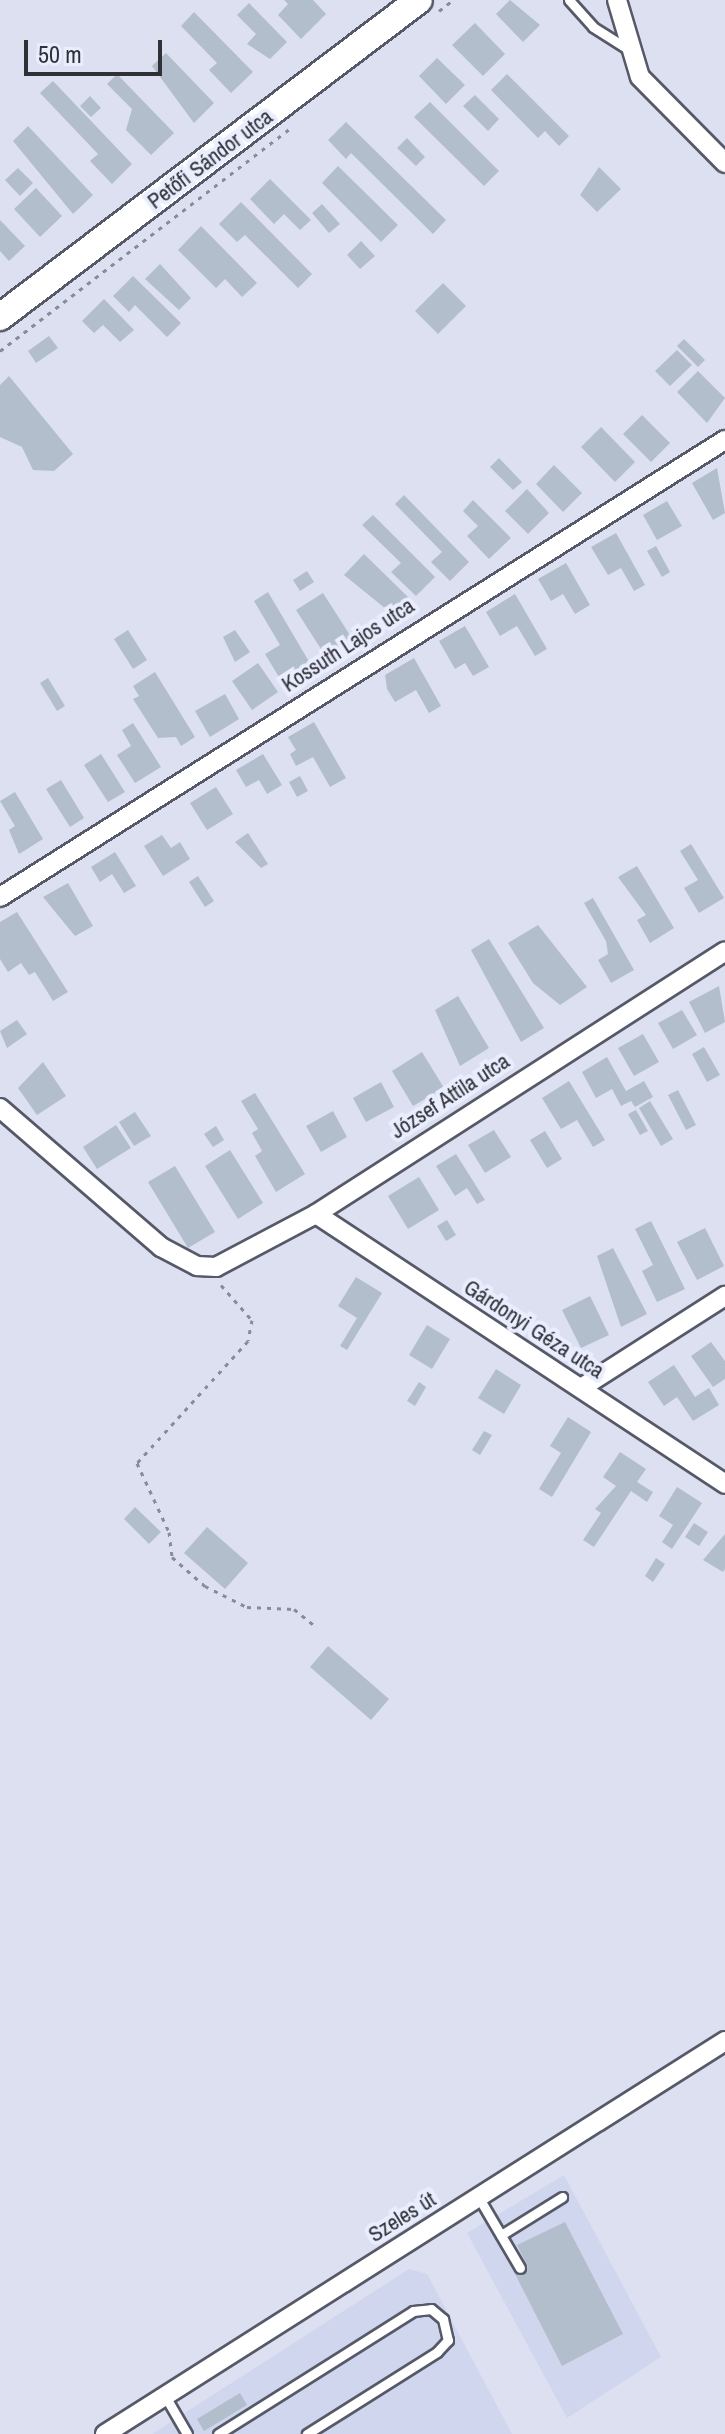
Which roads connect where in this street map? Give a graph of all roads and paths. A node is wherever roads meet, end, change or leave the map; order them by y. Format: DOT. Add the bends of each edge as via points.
graph roads {
  1 [pos="453,0"];
  2 [pos="569,0"];
  3 [pos="617,0"];
  4 [pos="424,10"];
  5 [pos="628,49"];
  6 [pos="305,116"];
  7 [pos="725,163"];
  8 [pos="0,317"];
  9 [pos="0,351"];
  10 [pos="725,440"];
  11 [pos="0,897"];
  12 [pos="725,951"];
  13 [pos="0,1108"];
  14 [pos="316,1214"];
  15 [pos="197,1266"];
  16 [pos="725,1296"];
  17 [pos="581,1388"];
  18 [pos="725,1484"];
  19 [pos="314,1625"];
  20 [pos="725,2041"];
  21 [pos="562,2197"];
  22 [pos="479,2198"];
  23 [pos="501,2235"];
  24 [pos="520,2268"];
  25 [pos="165,2396"];
  26 [pos="105,2434"];
  27 [pos="187,2434"];
  28 [pos="218,2434"];
  29 [pos="307,2434"];
  1 -- 4 [label="path"];
  2 -- 5 [label="lane" via="593,27"];
  3 -- 5 [label="street"];
  4 -- 8 [label="main road, Petőfi Sándor utca"];
  5 -- 7 [label="street" via="650,92"];
  6 -- 9 [label="path"];
  10 -- 11 [label="street, Kossuth Lajos utca"];
  12 -- 14 [label="street, József Attila utca"];
  13 -- 15 [label="street" via="161,1247"];
  14 -- 15 [label="street, József Attila utca" via="242,1258"];
  14 -- 17 [label="street, Gárdonyi Géza utca"];
  15 -- 19 [label="path" via="243,1303 252,1329 137,1463 169,1532 172,1557 205,1586 247,1607 294,1609"];
  16 -- 17 [label="street"];
  17 -- 18 [label="street, Gárdonyi Géza utca"];
  20 -- 22 [label="street, Szeles út"];
  21 -- 23 [label="lane"];
  22 -- 23 [label="lane"];
  22 -- 25 [label="street, Szeles út"];
  23 -- 24 [label="lane"];
  25 -- 26 [label="street, Szeles út"];
  25 -- 27 [label="lane"];
  28 -- 29 [label="lane" via="413,2311 431,2309 443,2319 448,2340 437,2352"];
}
